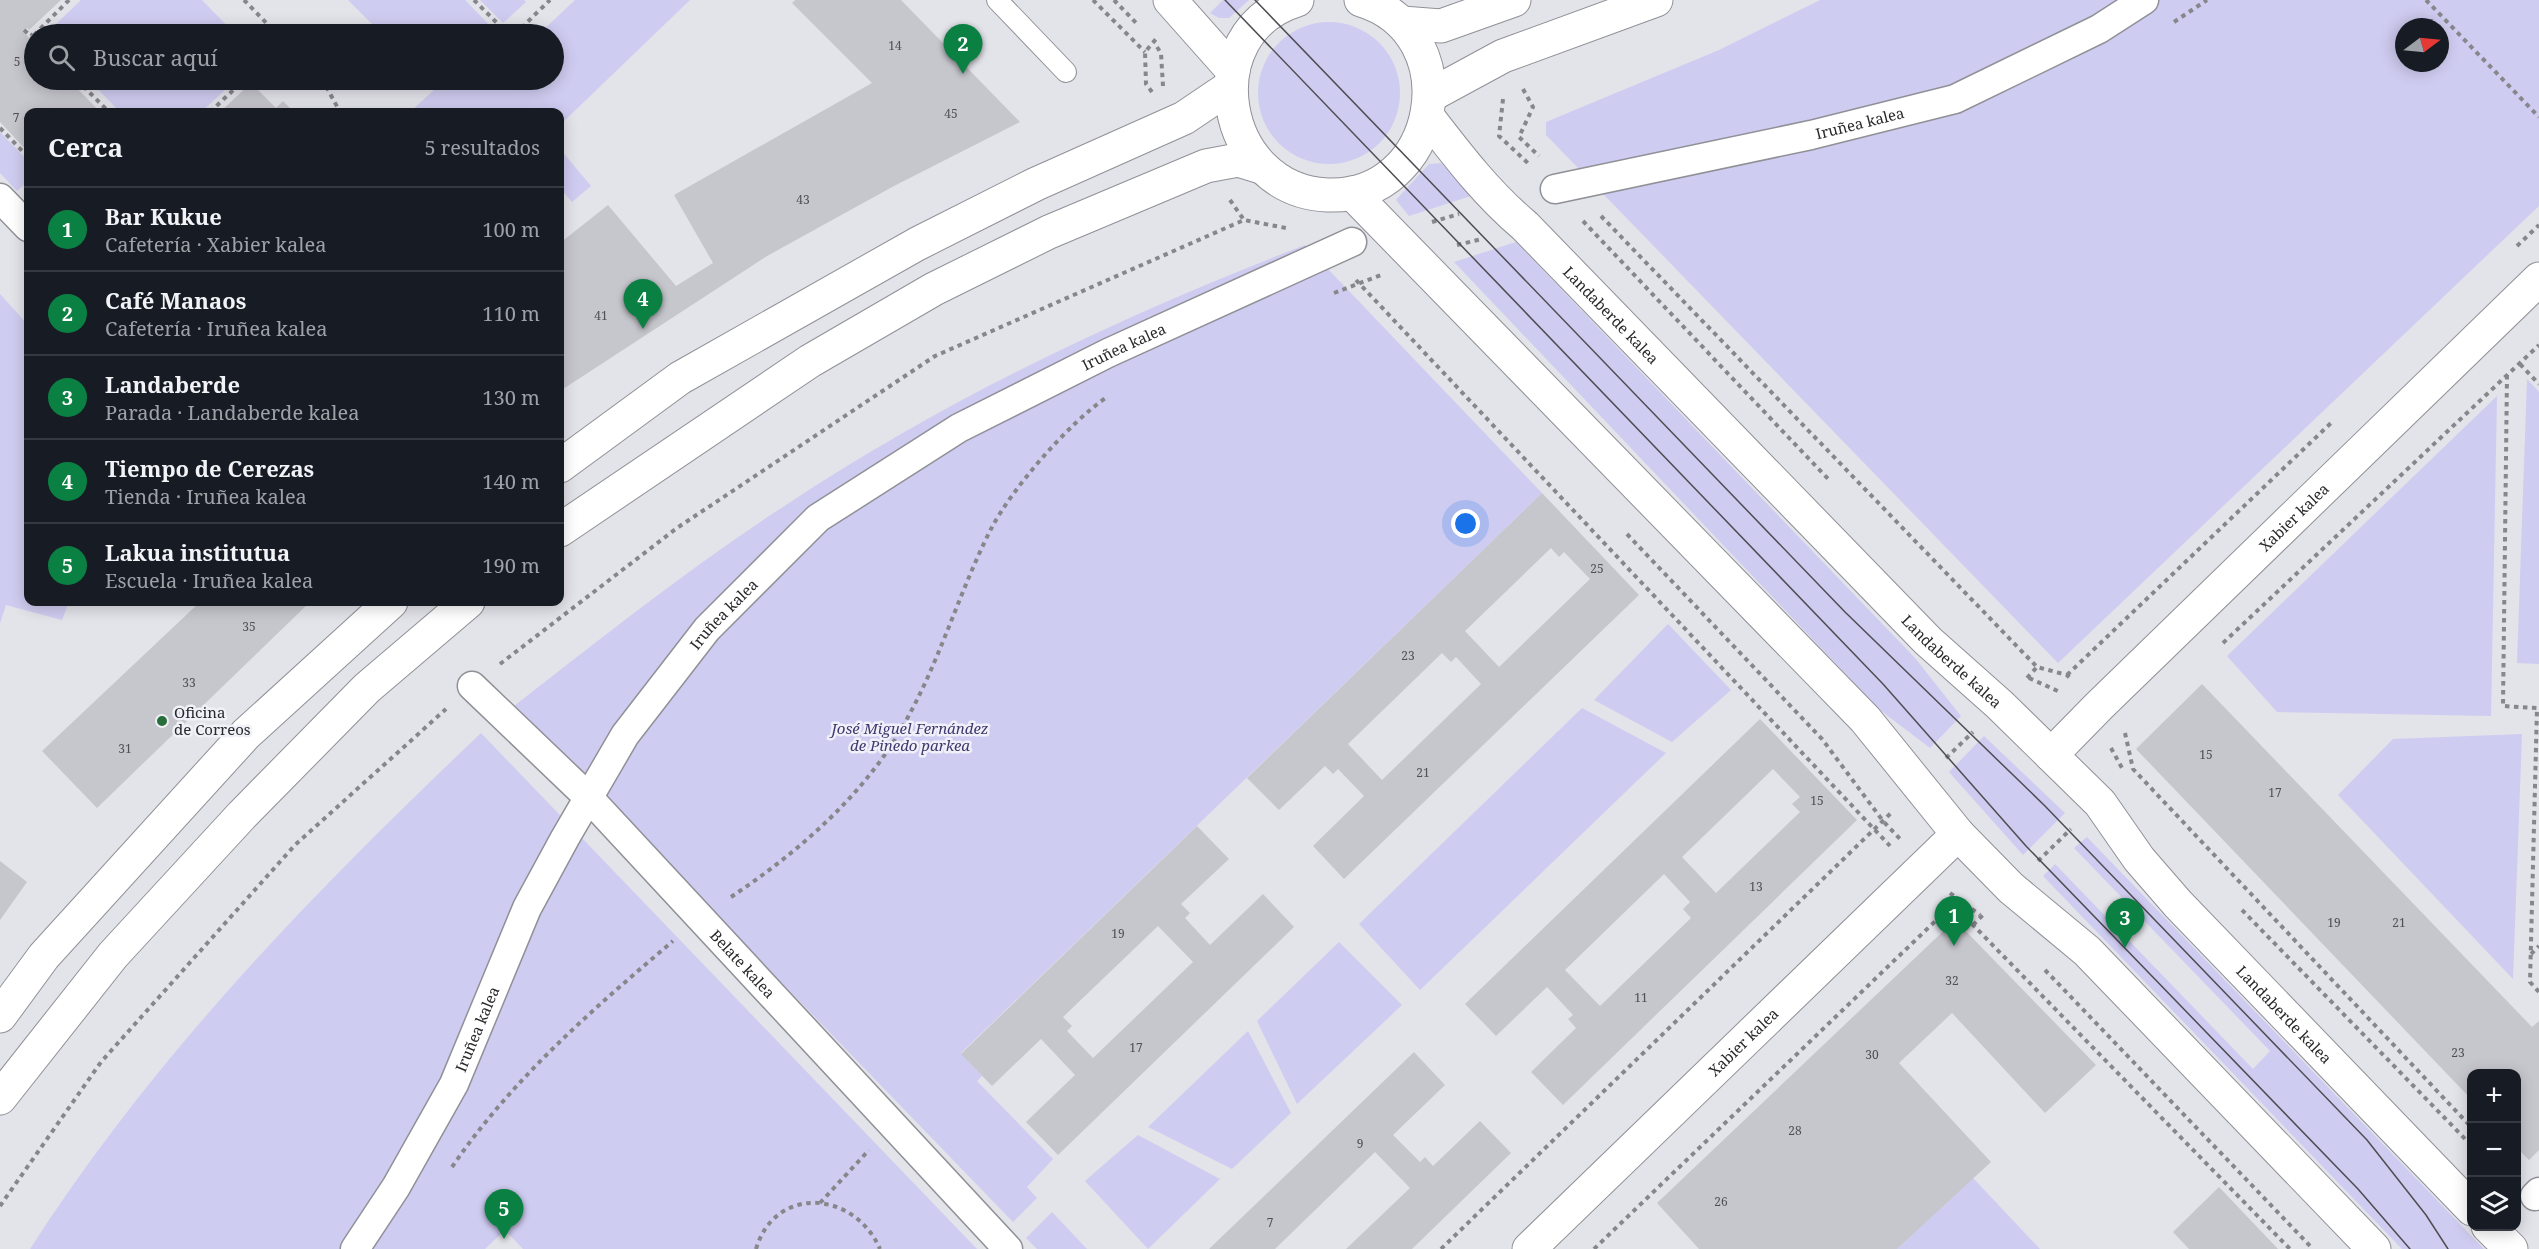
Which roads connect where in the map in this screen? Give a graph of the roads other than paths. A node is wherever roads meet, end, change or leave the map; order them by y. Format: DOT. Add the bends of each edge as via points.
graph roads {
  1 [pos="997,0"];
  2 [pos="1170,0"];
  3 [pos="1297,0"];
  4 [pos="1361,0"];
  5 [pos="1514,0"];
  6 [pos="1656,0"];
  7 [pos="2144,0"];
  8 [pos="1402,23"];
  9 [pos="1066,72"];
  10 [pos="1232,79"];
  11 [pos="1430,106"];
  12 [pos="1261,167"];
  13 [pos="1562,187"];
  14 [pos="1352,193"];
  15 [pos="0,198"];
  16 [pos="24,222"];
  17 [pos="1342,247"];
  18 [pos="2539,279"];
  19 [pos="564,463"];
  20 [pos="564,527"];
  21 [pos="387,606"];
  22 [pos="463,606"];
  23 [pos="471,686"];
  24 [pos="2051,755"];
  25 [pos="589,798"];
  26 [pos="1958,834"];
  27 [pos="0,1016"];
  28 [pos="0,1098"];
  29 [pos="2467,1204"];
  30 [pos="2492,1231"];
  31 [pos="355,1249"];
  32 [pos="1008,1249"];
  33 [pos="1529,1249"];
  34 [pos="2374,1249"];
  35 [pos="2511,1249"];
  1 -- 9 [label="lane"];
  2 -- 10 [label="street"];
  3 -- 10 [label="street" via="1269,15 1254,30 1241,49"];
  4 -- 8 [label="street" via="1375,4"];
  5 -- 8 [label="street" via="1441,26"];
  6 -- 11 [label="street" via="1503,56"];
  7 -- 13 [label="street, Iruñea kalea" via="2099,29 1954,99 1810,135"];
  8 -- 11 [label="street" via="1424,57"];
  10 -- 12 [label="street" via="1232,116 1243,143"];
  10 -- 19 [label="street" via="1184,118 1036,184 917,244 680,378"];
  11 -- 14 [label="street" via="1409,158 1374,186"];
  11 -- 24 [label="street, Landaberde kalea" via="1461,161 1499,204 1525,226 1928,641"];
  12 -- 14 [label="street" via="1281,182 1303,191"];
  12 -- 20 [label="street" via="1238,160 1168,180 1049,232 934,290 810,361"];
  14 -- 26 [label="street" via="1864,719"];
  15 -- 16 [label="street"];
  17 -- 25 [label="street, Iruñea kalea" via="1108,353 959,428 818,518 707,629 626,735"];
  18 -- 24 [label="street, Xabier kalea"];
  21 -- 27 [label="street" via="246,734 44,957"];
  22 -- 28 [label="street" via="367,688 242,815 113,955"];
  23 -- 25 [label="street, Belate kalea"];
  24 -- 29 [label="street, Landaberde kalea" via="2100,803 2139,859 2178,904"];
  25 -- 31 [label="street, Iruñea kalea" via="527,908 454,1084 396,1187"];
  25 -- 32 [label="street, Belate kalea"];
  26 -- 33 [label="street, Xabier kalea"];
  26 -- 34 [label="street" via="2011,888 2087,951"];
  30 -- 35 [label="street"];
}
